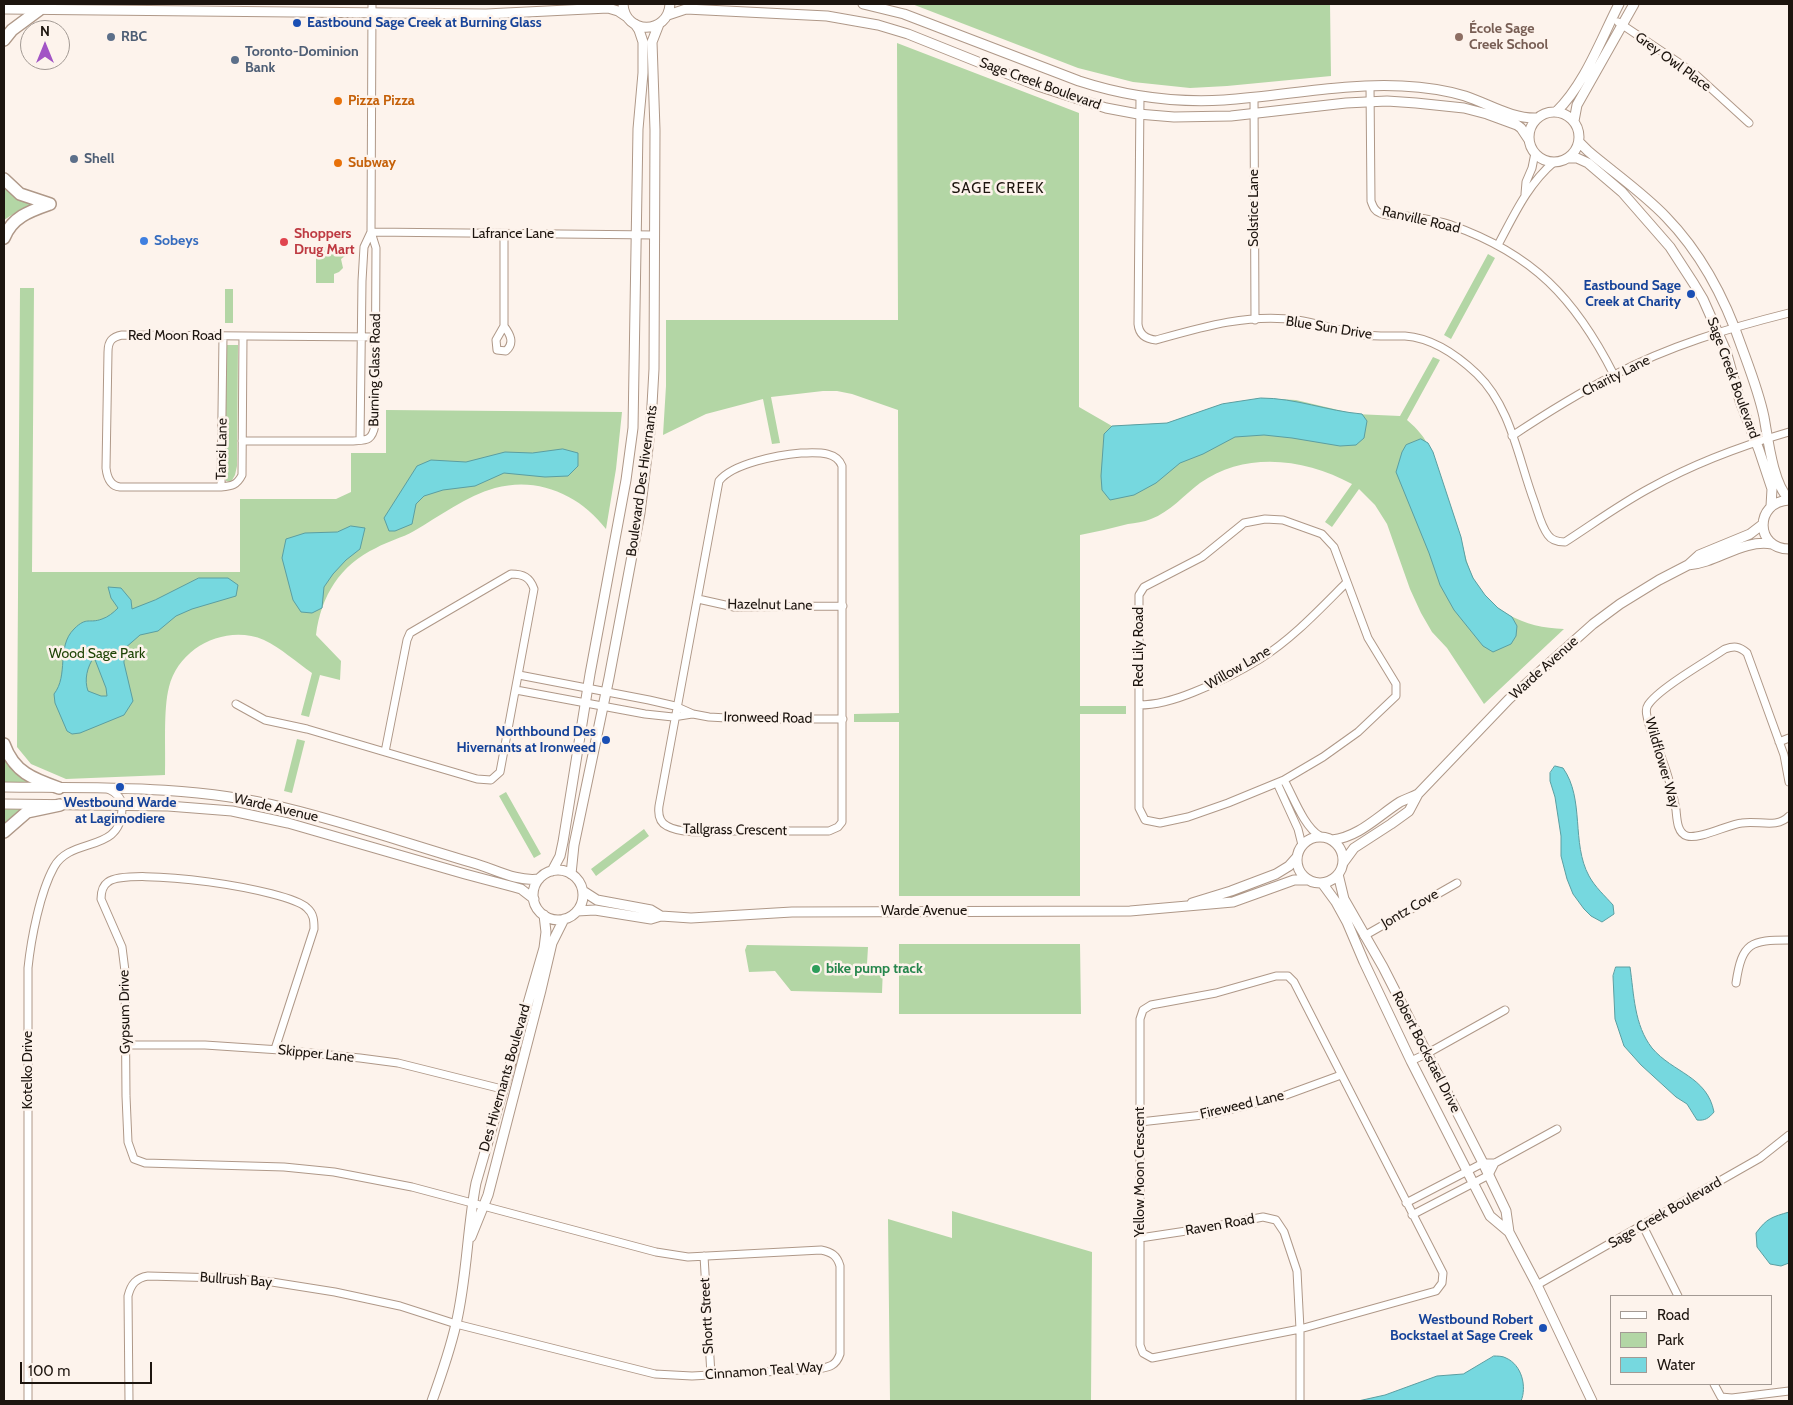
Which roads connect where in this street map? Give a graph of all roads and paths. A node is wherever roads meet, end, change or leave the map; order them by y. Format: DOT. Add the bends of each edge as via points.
graph roads {
  1 [pos="623,4"];
  2 [pos="670,4"];
  3 [pos="863,4"];
  4 [pos="1619,4"];
  5 [pos="1634,4"];
  6 [pos="372,8"];
  7 [pos="4,9"];
  8 [pos="39,10"];
  9 [pos="668,15"];
  10 [pos="627,17"];
  11 [pos="635,24"];
  12 [pos="659,24"];
  13 [pos="1620,24"];
  14 [pos="4,40"];
  15 [pos="1370,86"];
  16 [pos="1140,97"];
  17 [pos="1254,97"];
  18 [pos="1370,102"];
  19 [pos="1556,112"];
  20 [pos="1138,114"];
  21 [pos="1254,114"];
  22 [pos="1537,118"];
  23 [pos="1574,121"];
  24 [pos="1749,123"];
  25 [pos="1529,140"];
  26 [pos="1579,142"];
  27 [pos="1535,153"];
  28 [pos="1568,158"];
  29 [pos="1554,162"];
  30 [pos="4,179"];
  31 [pos="1525,195"];
  32 [pos="371,232"];
  33 [pos="504,234"];
  34 [pos="638,235"];
  35 [pos="655,235"];
  36 [pos="4,238"];
  37 [pos="1498,245"];
  38 [pos="1789,313"];
  39 [pos="1255,320"];
  40 [pos="504,326"];
  41 [pos="1726,330"];
  42 [pos="223,336"];
  43 [pos="243,336"];
  44 [pos="361,337"];
  45 [pos="376,337"];
  46 [pos="1614,375"];
  47 [pos="1789,432"];
  48 [pos="1512,436"];
  49 [pos="242,440"];
  50 [pos="360,440"];
  51 [pos="1762,440"];
  52 [pos="221,487"];
  53 [pos="1789,500"];
  54 [pos="1771,506"];
  55 [pos="1763,524"];
  56 [pos="1772,544"];
  57 [pos="1788,551"];
  58 [pos="1688,565"];
  59 [pos="1346,583"];
  60 [pos="698,599"];
  61 [pos="843,606"];
  62 [pos="519,675"];
  63 [pos="588,688"];
  64 [pos="516,690"];
  65 [pos="606,691"];
  66 [pos="585,702"];
  67 [pos="236,704"];
  68 [pos="1138,705"];
  69 [pos="603,706"];
  70 [pos="678,707"];
  71 [pos="693,714"];
  72 [pos="676,717"];
  73 [pos="843,719"];
  74 [pos="1789,738"];
  75 [pos="1779,742"];
  76 [pos="4,744"];
  77 [pos="385,752"];
  78 [pos="1787,754"];
  79 [pos="1281,782"];
  80 [pos="1789,782"];
  81 [pos="4,787"];
  82 [pos="59,788"];
  83 [pos="108,788"];
  84 [pos="1418,794"];
  85 [pos="4,804"];
  86 [pos="60,805"];
  87 [pos="122,806"];
  88 [pos="1789,816"];
  89 [pos="4,832"];
  90 [pos="1320,836"];
  91 [pos="1332,840"];
  92 [pos="1302,845"];
  93 [pos="1296,857"];
  94 [pos="1343,863"];
  95 [pos="552,871"];
  96 [pos="571,874"];
  97 [pos="1338,874"];
  98 [pos="539,879"];
  99 [pos="1308,880"];
  100 [pos="1322,883"];
  101 [pos="1457,883"];
  102 [pos="583,891"];
  103 [pos="534,899"];
  104 [pos="1187,905"];
  105 [pos="577,911"];
  106 [pos="544,915"];
  107 [pos="661,916"];
  108 [pos="564,919"];
  109 [pos="1364,936"];
  110 [pos="1789,940"];
  111 [pos="1736,983"];
  112 [pos="1505,1010"];
  113 [pos="126,1045"];
  114 [pos="275,1049"];
  115 [pos="1428,1053"];
  116 [pos="1411,1061"];
  117 [pos="1341,1075"];
  118 [pos="502,1089"];
  119 [pos="1140,1122"];
  120 [pos="1556,1129"];
  121 [pos="1789,1135"];
  122 [pos="1483,1163"];
  123 [pos="1495,1163"];
  124 [pos="1467,1172"];
  125 [pos="1489,1175"];
  126 [pos="1473,1184"];
  127 [pos="472,1203"];
  128 [pos="1406,1203"];
  129 [pos="485,1206"];
  130 [pos="1412,1215"];
  131 [pos="1643,1226"];
  132 [pos="1509,1232"];
  133 [pos="1140,1238"];
  134 [pos="468,1243"];
  135 [pos="704,1256"];
  136 [pos="1537,1285"];
  137 [pos="1678,1295"];
  138 [pos="456,1324"];
  139 [pos="1300,1329"];
  140 [pos="711,1375"];
  141 [pos="1715,1385"];
  142 [pos="1789,1390"];
  143 [pos="28,1401"];
  144 [pos="129,1401"];
  145 [pos="432,1401"];
  146 [pos="1300,1401"];
  147 [pos="1592,1401"];
  1 -- 10 [label="street"];
  2 -- 9 [label="street"];
  3 -- 16 [label="street, Sage Creek Boulevard" via="904,14 1079,81"];
  4 -- 19 [label="street" via="1578,84"];
  5 -- 13 [label="street"];
  6 -- 8 [label="street"];
  6 -- 10 [label="street" via="486,14 608,8"];
  6 -- 32 [label="street, Burning Glass Road"];
  7 -- 8 [label="street"];
  8 -- 14 [label="main road"];
  9 -- 12 [label="street"];
  9 -- 20 [label="street, Sage Creek Boulevard" via="686,9 827,16 878,25 1038,86 1106,108"];
  10 -- 11 [label="street"];
  11 -- 12 [label="street" via="649,28"];
  11 -- 34 [label="street, Boulevard Des Hivernants" via="642,37 643,50 638,129"];
  12 -- 35 [label="street, Boulevard Des Hivernants" via="652,42"];
  13 -- 23 [label="street" via="1577,105"];
  13 -- 24 [label="street, Grey Owl Place" via="1694,73"];
  15 -- 17 [label="street, Sage Creek Boulevard"];
  15 -- 18 [label="street, Ranville Road"];
  15 -- 22 [label="street, Sage Creek Boulevard" via="1444,91 1520,117"];
  16 -- 17 [label="street, Sage Creek Boulevard" via="1197,100"];
  16 -- 20 [label="street, Blue Sun Drive"];
  17 -- 21 [label="street, Solstice Lane"];
  18 -- 21 [label="street, Sage Creek Boulevard"];
  18 -- 25 [label="street, Sage Creek Boulevard" via="1416,102 1464,108 1514,124"];
  18 -- 37 [label="street, Ranville Road" via="1371,201 1376,211 1446,223"];
  19 -- 22 [label="street"];
  19 -- 23 [label="street"];
  20 -- 21 [label="street, Sage Creek Boulevard" via="1201,117"];
  20 -- 39 [label="street, Blue Sun Drive" via="1138,330 1148,339 1156,340 1218,323"];
  21 -- 39 [label="street, Solstice Lane"];
  22 -- 25 [label="street"];
  23 -- 26 [label="street"];
  25 -- 27 [label="street"];
  26 -- 28 [label="street"];
  26 -- 41 [label="street, Sage Creek Boulevard" via="1667,218 1683,238 1709,275"];
  27 -- 29 [label="street"];
  27 -- 31 [label="street"];
  28 -- 29 [label="street"];
  28 -- 41 [label="street, Sage Creek Boulevard" via="1577,158 1601,172 1640,211 1670,247"];
  29 -- 31 [label="street"];
  30 -- 36 [label="main road" via="20,194 50,204 19,217"];
  31 -- 37 [label="street"];
  32 -- 33 [label="street, Lafrance Lane"];
  32 -- 44 [label="street, Burning Glass Road" via="364,248"];
  32 -- 45 [label="street, Burning Glass Road" via="376,248"];
  33 -- 34 [label="street, Lafrance Lane"];
  33 -- 40 [label="street"];
  34 -- 35 [label="street, Lafrance Lane"];
  34 -- 63 [label="street, Boulevard Des Hivernants" via="633,428 622,508"];
  35 -- 65 [label="street, Boulevard Des Hivernants" via="652,423 640,513"];
  37 -- 46 [label="street, Ranville Road" via="1531,266 1570,303 1595,338"];
  38 -- 41 [label="street, Charity Lane"];
  39 -- 48 [label="street, Blue Sun Drive" via="1294,320 1358,334 1407,336 1433,343 1448,350 1478,375 1498,403"];
  41 -- 46 [label="street, Charity Lane"];
  41 -- 51 [label="street, Sage Creek Boulevard" via="1758,396"];
  41 -- 51 [label="street, Sage Creek Boulevard" via="1726,351 1740,401"];
  42 -- 43 [label="street, Red Moon Road"];
  42 -- 52 [label="street, Tansi Lane"];
  42 -- 52 [label="street, Red Moon Road" via="115,337 110,340 108,348 107,390 106,468 111,483 116,487"];
  43 -- 44 [label="street, Red Moon Road"];
  43 -- 49 [label="street, Tansi Lane"];
  44 -- 45 [label="street, Red Moon Road"];
  44 -- 50 [label="street, Burning Glass Road"];
  45 -- 50 [label="street, Burning Glass Road" via="375,425 369,439"];
  46 -- 48 [label="street, Charity Lane"];
  47 -- 51 [label="street"];
  48 -- 51 [label="street, Blue Sun Drive" via="1544,528 1559,542 1565,542 1628,501 1678,474"];
  49 -- 50 [label="street"];
  49 -- 52 [label="street, Tansi Lane" via="242,474 238,483"];
  51 -- 53 [label="street, Sage Creek Boulevard"];
  51 -- 54 [label="street, Sage Creek Boulevard" via="1772,489"];
  53 -- 54 [label="street"];
  54 -- 55 [label="street"];
  55 -- 56 [label="street" via="1766,537"];
  55 -- 58 [label="street, Warde Avenue" via="1750,534 1699,555"];
  56 -- 57 [label="street"];
  56 -- 58 [label="street, Warde Avenue" via="1755,543 1702,564"];
  58 -- 84 [label="street, Warde Avenue" via="1620,604 1593,624 1509,699"];
  59 -- 68 [label="street, Willow Lane" via="1306,622 1261,658 1186,695 1151,705"];
  59 -- 68 [label="street, Red Lily Road" via="1334,546 1322,534 1283,520 1265,519 1244,524 1202,557 1144,587 1139,595"];
  59 -- 79 [label="street, Red Lily Road" via="1368,638 1396,684 1396,696 1358,732"];
  60 -- 61 [label="street, Hazelnut Lane" via="734,606"];
  60 -- 61 [label="street, Tallgrass Crescent" via="719,481 723,476 751,463 783,454 815,454 834,456 842,466"];
  60 -- 70 [label="street, Tallgrass Crescent"];
  61 -- 73 [label="street, Tallgrass Crescent"];
  62 -- 63 [label="street, Ironweed Road"];
  62 -- 64 [label="street"];
  62 -- 77 [label="street" via="534,589 529,579 511,574 410,633"];
  63 -- 65 [label="street, Ironweed Road"];
  63 -- 66 [label="street, Boulevard Des Hivernants"];
  64 -- 66 [label="street, Ironweed Road"];
  64 -- 77 [label="street" via="500,772 491,780 477,779"];
  65 -- 69 [label="street, Boulevard Des Hivernants"];
  65 -- 70 [label="street, Ironweed Road"];
  66 -- 69 [label="street, Ironweed Road"];
  66 -- 95 [label="street, Boulevard Des Hivernants" via="563,842"];
  67 -- 77 [label="street" via="265,720"];
  68 -- 79 [label="street, Red Lily Road" via="1139,808 1145,820 1160,823 1188,817"];
  69 -- 72 [label="street, Ironweed Road"];
  69 -- 96 [label="street, Boulevard Des Hivernants"];
  70 -- 71 [label="street, Ironweed Road"];
  70 -- 72 [label="street, Tallgrass Crescent"];
  71 -- 72 [label="street, Ironweed Road"];
  71 -- 73 [label="street, Ironweed Road" via="731,718"];
  72 -- 73 [label="street, Tallgrass Crescent" via="658,815 664,825 697,831 829,832 838,827 843,813"];
  74 -- 75 [label="street"];
  75 -- 78 [label="street, Wildflower Way"];
  75 -- 88 [label="street, Wildflower Way" via="1747,653 1740,647 1725,649 1663,690 1647,707 1646,714 1665,766 1678,824 1684,834 1696,836 1745,822 1776,823"];
  76 -- 82 [label="main road" via="21,771"];
  78 -- 80 [label="street, Wildflower Way"];
  79 -- 90 [label="street" via="1308,824"];
  79 -- 92 [label="street"];
  81 -- 82 [label="street, Warde Avenue"];
  82 -- 83 [label="street, Warde Avenue"];
  83 -- 87 [label="street" via="119,797"];
  83 -- 98 [label="street, Warde Avenue" via="188,792 251,800 351,826 515,877"];
  84 -- 91 [label="street, Warde Avenue" via="1400,802 1363,829"];
  84 -- 94 [label="street, Warde Avenue" via="1409,811 1354,848"];
  85 -- 86 [label="street, Warde Avenue"];
  86 -- 87 [label="street, Warde Avenue"];
  86 -- 89 [label="main road" via="27,812"];
  87 -- 103 [label="street, Warde Avenue" via="232,811 288,823 521,889"];
  87 -- 143 [label="street, Kotelko Drive" via="122,820 118,828 105,839 62,856 54,866 46,883 30,944"];
  90 -- 91 [label="street"];
  90 -- 92 [label="street"];
  91 -- 94 [label="street" via="1339,846"];
  92 -- 93 [label="street"];
  93 -- 99 [label="street" via="1298,868"];
  93 -- 104 [label="street, Warde Avenue" via="1276,874"];
  94 -- 97 [label="street"];
  95 -- 96 [label="street"];
  95 -- 98 [label="street"];
  96 -- 102 [label="street"];
  97 -- 100 [label="street"];
  97 -- 109 [label="street, Robert Bockstael Drive" via="1344,898"];
  98 -- 103 [label="street"];
  99 -- 100 [label="street"];
  99 -- 104 [label="street, Warde Avenue" via="1294,880 1233,902"];
  100 -- 116 [label="street, Robert Bockstael Drive" via="1347,922"];
  101 -- 109 [label="street, Jontz Cove"];
  102 -- 105 [label="street"];
  102 -- 107 [label="street, Warde Avenue" via="597,900 651,910"];
  103 -- 106 [label="street"];
  104 -- 107 [label="street, Warde Avenue" via="1130,911 792,912 691,918"];
  105 -- 107 [label="street, Warde Avenue" via="595,910 651,919"];
  105 -- 108 [label="street"];
  106 -- 108 [label="street"];
  106 -- 118 [label="street, Des Hivernants Boulevard" via="544,948"];
  108 -- 129 [label="street, Des Hivernants Boulevard" via="552,943"];
  109 -- 115 [label="street, Robert Bockstael Drive"];
  110 -- 111 [label="street" via="1766,940 1745,949"];
  112 -- 115 [label="street"];
  113 -- 114 [label="street, Skipper Lane"];
  113 -- 114 [label="street, Gypsum Drive" via="122,947 101,892 114,879 157,878 216,882 272,894 301,903 312,914 314,929"];
  113 -- 127 [label="street, Gypsum Drive" via="128,1142 131,1154 139,1162 334,1172"];
  114 -- 118 [label="street, Skipper Lane" via="398,1063"];
  115 -- 116 [label="street"];
  115 -- 122 [label="street, Robert Bockstael Drive"];
  116 -- 124 [label="street, Robert Bockstael Drive"];
  117 -- 119 [label="street, Fireweed Lane" via="1278,1098 1212,1114"];
  117 -- 119 [label="street, Yellow Moon Crescent" via="1288,976 1151,1005 1143,1010 1140,1019"];
  117 -- 128 [label="street, Yellow Moon Crescent"];
  118 -- 127 [label="street, Des Hivernants Boulevard"];
  119 -- 133 [label="street, Yellow Moon Crescent"];
  120 -- 123 [label="street"];
  121 -- 131 [label="street, Sage Creek Boulevard" via="1760,1158"];
  122 -- 123 [label="street"];
  122 -- 124 [label="street"];
  122 -- 125 [label="street, Robert Bockstael Drive"];
  123 -- 125 [label="street"];
  124 -- 126 [label="street, Robert Bockstael Drive"];
  124 -- 128 [label="street"];
  125 -- 126 [label="street"];
  125 -- 132 [label="street, Robert Bockstael Drive" via="1506,1211"];
  126 -- 130 [label="street"];
  126 -- 132 [label="street, Robert Bockstael Drive" via="1490,1216"];
  127 -- 129 [label="street, Cinnamon Teal Way"];
  127 -- 134 [label="street, Des Hivernants Boulevard"];
  128 -- 130 [label="street, Yellow Moon Crescent"];
  129 -- 134 [label="street, Des Hivernants Boulevard"];
  129 -- 135 [label="street, Cinnamon Teal Way" via="656,1252"];
  130 -- 139 [label="street, Yellow Moon Crescent" via="1442,1273 1442,1283 1436,1291"];
  131 -- 136 [label="street, Sage Creek Boulevard"];
  131 -- 137 [label="street"];
  132 -- 136 [label="street, Robert Bockstael Drive"];
  133 -- 139 [label="street, Raven Road" via="1263,1217 1276,1220 1284,1232 1297,1271"];
  133 -- 139 [label="street, Yellow Moon Crescent" via="1140,1345 1143,1353 1152,1358"];
  134 -- 138 [label="street, Des Hivernants Boulevard"];
  135 -- 140 [label="street, Shortt Street"];
  135 -- 140 [label="street, Cinnamon Teal Way" via="821,1250 835,1255 840,1266 840,1354 835,1364 818,1369"];
  136 -- 147 [label="street, Robert Bockstael Drive"];
  138 -- 140 [label="street, Cinnamon Teal Way" via="647,1372 672,1376"];
  138 -- 144 [label="street, Bullrush Bay" via="400,1306 272,1282 141,1277 134,1281 128,1296"];
  138 -- 145 [label="street, Des Hivernants Boulevard"];
  139 -- 146 [label="street"];
  141 -- 142 [label="street" via="1721,1396 1732,1398"];
}
